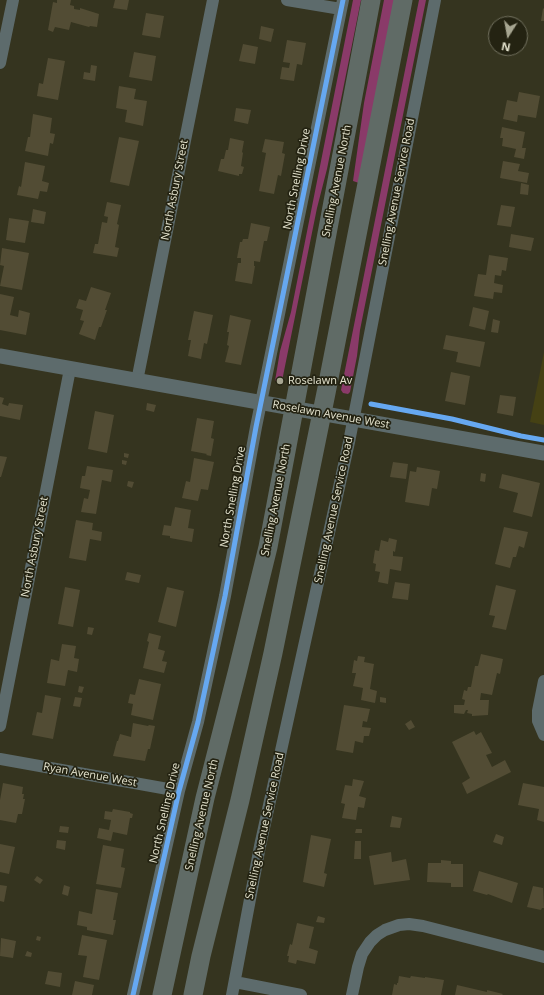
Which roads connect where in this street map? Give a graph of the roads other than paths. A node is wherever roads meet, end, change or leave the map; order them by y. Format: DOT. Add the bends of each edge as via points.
graph roads {
  1 [pos="13,0"];
  2 [pos="213,0"];
  3 [pos="287,0"];
  4 [pos="371,0"];
  5 [pos="403,0"];
  6 [pos="435,0"];
  7 [pos="342,5"];
  8 [pos="0,63"];
  9 [pos="0,356"];
  10 [pos="70,369"];
  11 [pos="137,381"];
  12 [pos="261,403"];
  13 [pos="293,408"];
  14 [pos="322,414"];
  15 [pos="353,420"];
  16 [pos="544,453"];
  17 [pos="544,681"];
  18 [pos="0,726"];
  19 [pos="544,735"];
  20 [pos="0,759"];
  21 [pos="180,790"];
  22 [pos="544,957"];
  23 [pos="235,982"];
  24 [pos="133,995"];
  25 [pos="162,995"];
  26 [pos="193,995"];
  27 [pos="232,995"];
  28 [pos="301,995"];
  29 [pos="352,995"];
  1 -- 8 [label="street"];
  2 -- 11 [label="street, North Asbury Street"];
  3 -- 7 [label="street"];
  4 -- 13 [label="main road, Snelling Avenue North"];
  5 -- 14 [label="main road"];
  6 -- 15 [label="street, Snelling Avenue Service Road"];
  7 -- 12 [label="street, North Snelling Drive"];
  9 -- 10 [label="street, Roselawn Avenue West"];
  10 -- 11 [label="street, Roselawn Avenue West"];
  10 -- 18 [label="street, North Asbury Street"];
  11 -- 12 [label="street, Roselawn Avenue West"];
  12 -- 13 [label="street, Roselawn Avenue West"];
  12 -- 21 [label="street, North Snelling Drive" via="225,596 198,722"];
  13 -- 14 [label="street, Roselawn Avenue West"];
  13 -- 25 [label="main road, Snelling Avenue North" via="268,547 205,798"];
  14 -- 15 [label="street, Roselawn Avenue West"];
  14 -- 26 [label="main road" via="273,654"];
  15 -- 16 [label="street, Roselawn Avenue West"];
  15 -- 23 [label="street, Snelling Avenue Service Road" via="260,846"];
  17 -- 19 [label="street" via="538,716 539,726"];
  20 -- 21 [label="street, Ryan Avenue West"];
  21 -- 24 [label="street, North Snelling Drive"];
  22 -- 29 [label="street" via="423,926 399,925 385,930 370,942 362,954"];
  23 -- 27 [label="street, Snelling Avenue Service Road"];
  23 -- 28 [label="street"];
}
